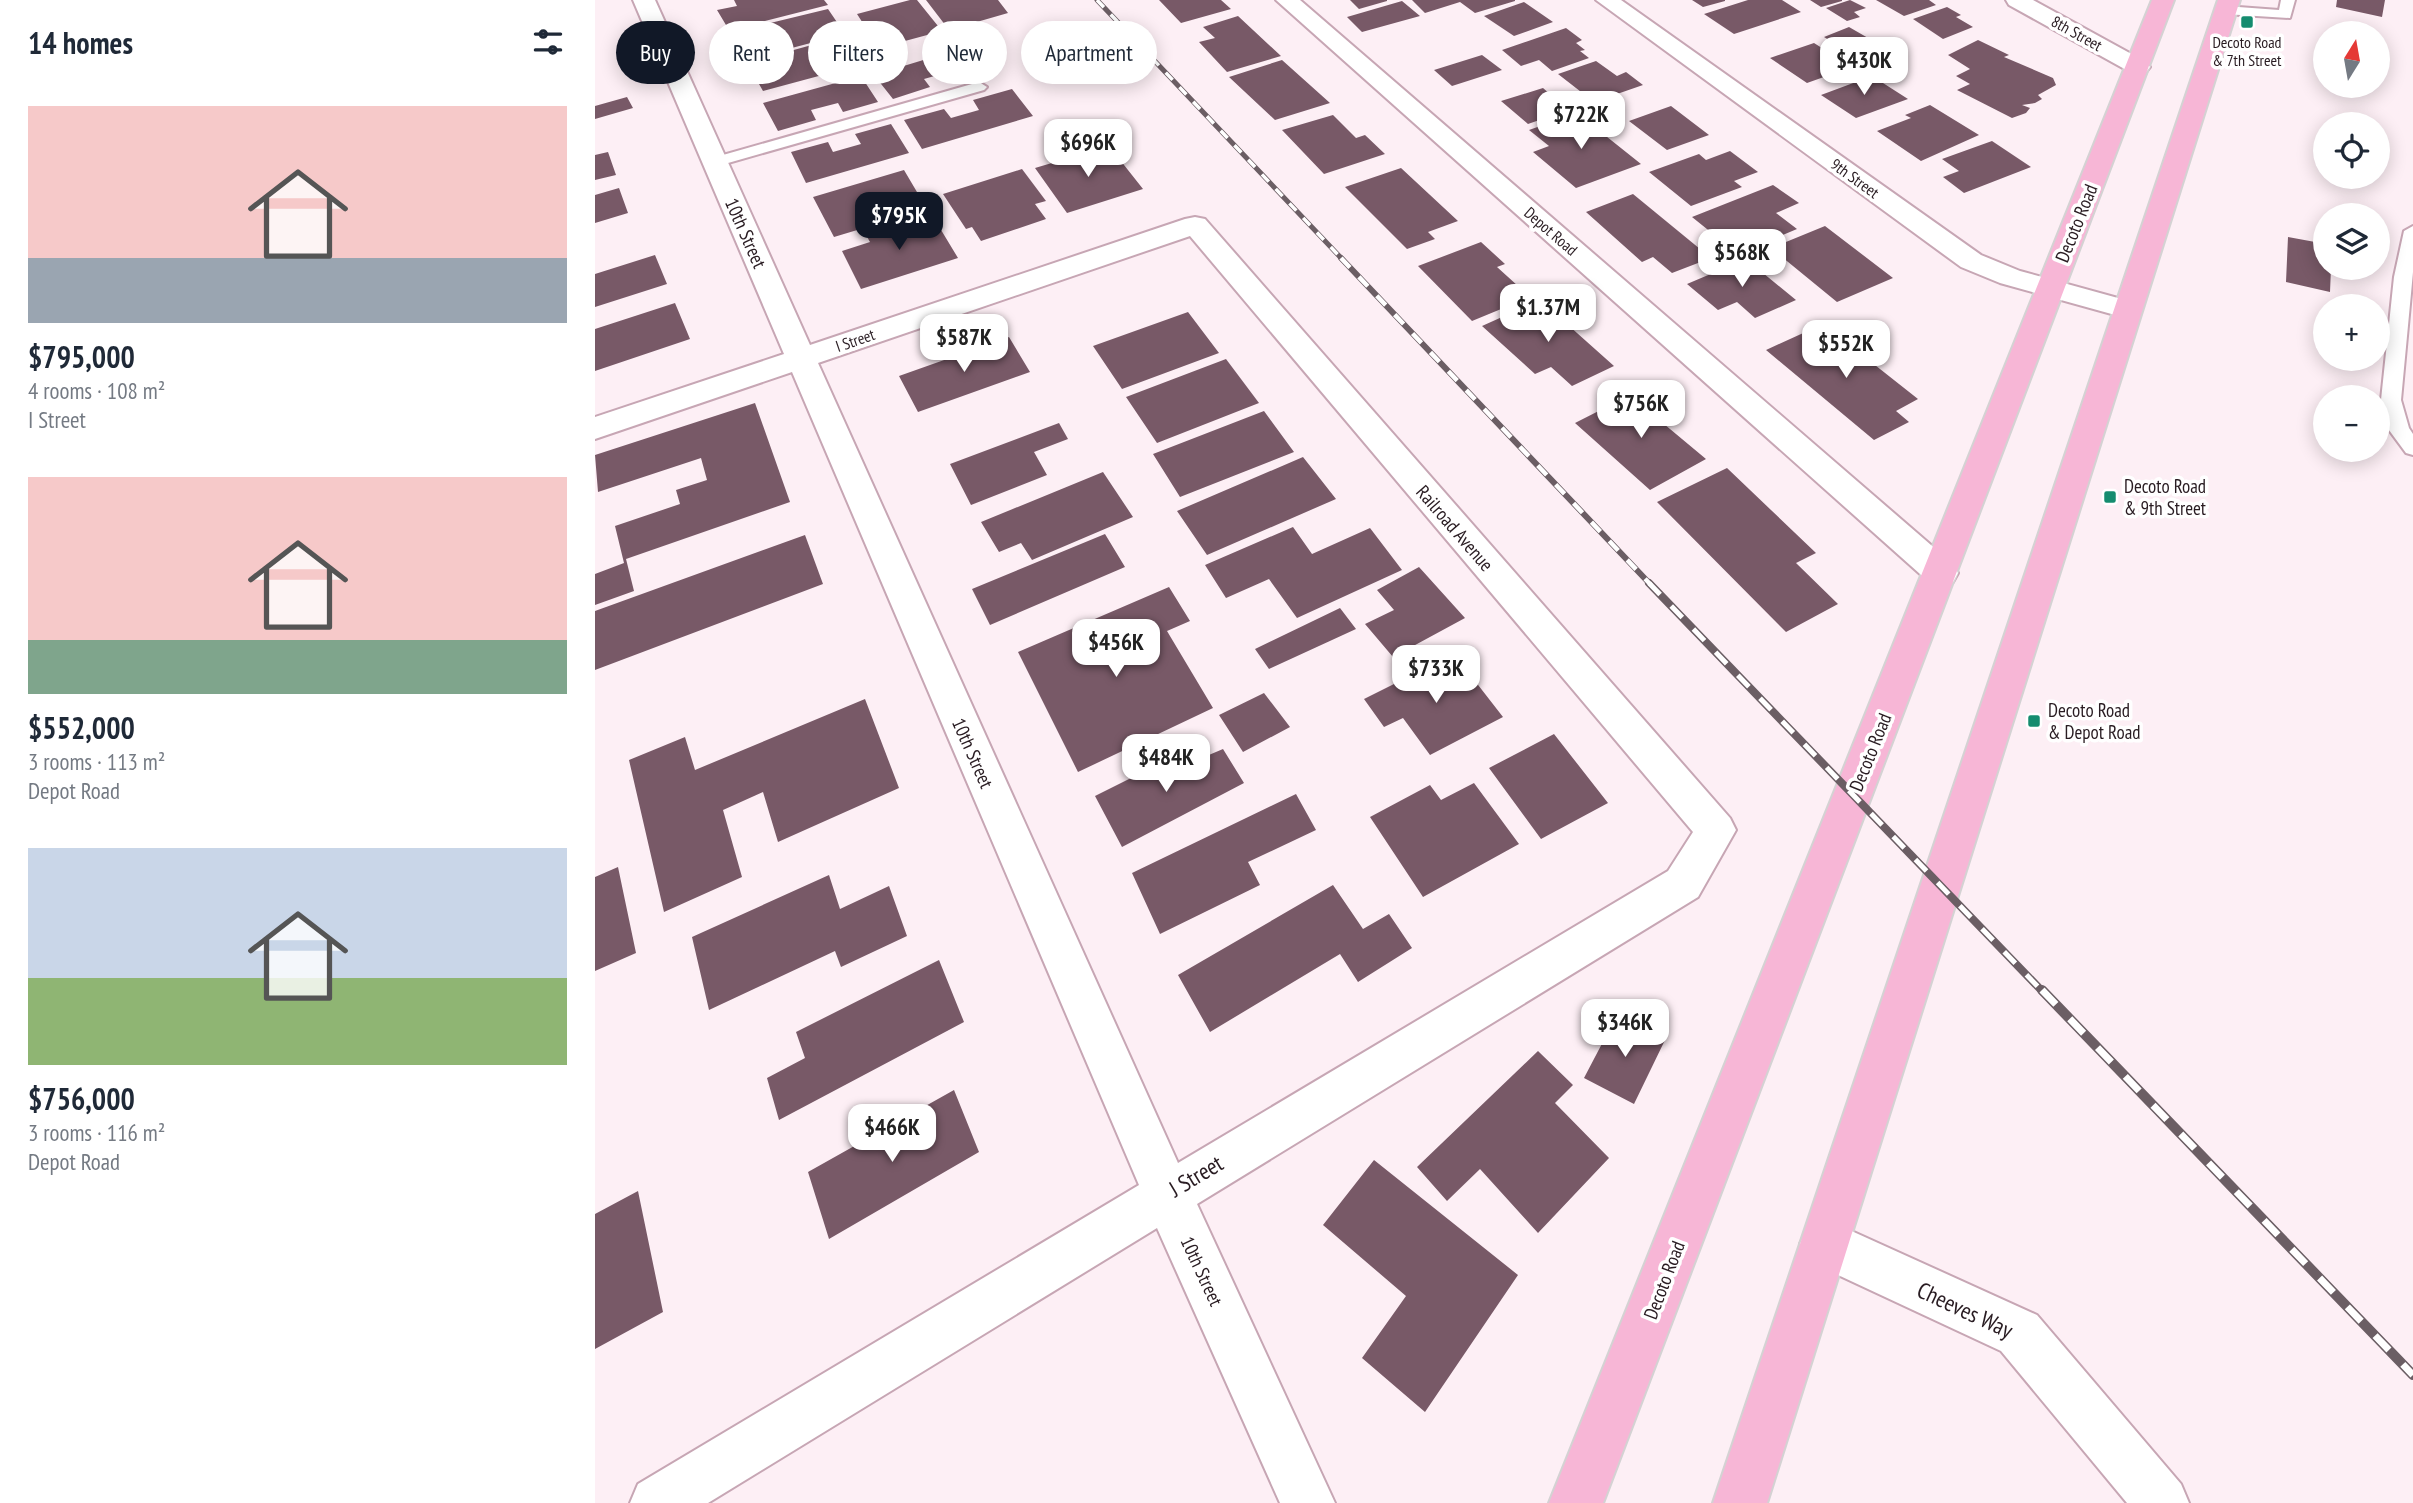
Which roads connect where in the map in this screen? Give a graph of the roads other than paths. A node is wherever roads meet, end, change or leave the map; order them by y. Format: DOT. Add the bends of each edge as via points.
graph roads {
  1 [pos="644,0"];
  2 [pos="1287,0"];
  3 [pos="1607,0"];
  4 [pos="2017,0"];
  5 [pos="2163,0"];
  6 [pos="2288,0"];
  7 [pos="2227,5"];
  8 [pos="2138,67"];
  9 [pos="979,87"];
  10 [pos="715,162"];
  11 [pos="1195,225"];
  12 [pos="2413,231"];
  13 [pos="2050,289"];
  14 [pos="2126,309"];
  15 [pos="800,359"];
  16 [pos="595,428"];
  17 [pos="2413,448"];
  18 [pos="1941,573"];
  19 [pos="1716,831"];
  20 [pos="1167,1194"];
  21 [pos="1825,1244"];
  22 [pos="657,1503"];
  23 [pos="1308,1503"];
  24 [pos="1577,1503"];
  25 [pos="1740,1503"];
  26 [pos="2162,1503"];
  1 -- 10 [label="street, 10th Street"];
  2 -- 18 [label="street, Depot Road"];
  3 -- 13 [label="street, 9th Street" via="1971,261"];
  4 -- 8 [label="street, 8th Street"];
  5 -- 8 [label="main road, Decoto Road"];
  6 -- 7 [label="lane" via="2285,15"];
  7 -- 14 [label="main road"];
  8 -- 13 [label="main road, Decoto Road"];
  9 -- 10 [label="lane"];
  10 -- 15 [label="street, 10th Street"];
  11 -- 15 [label="street, I Street"];
  11 -- 19 [label="street, Railroad Avenue"];
  12 -- 17 [label="lane" via="2403,277 2391,400 2399,429"];
  13 -- 14 [label="street, 9th Street"];
  13 -- 18 [label="main road, Decoto Road"];
  14 -- 21 [label="main road"];
  15 -- 16 [label="street, I Street"];
  15 -- 20 [label="street, 10th Street"];
  18 -- 24 [label="main road, Decoto Road"];
  19 -- 20 [label="street, J Street" via="1683,884"];
  20 -- 22 [label="street, J Street"];
  20 -- 23 [label="street, 10th Street"];
  21 -- 25 [label="main road"];
  21 -- 26 [label="street, Cheeves Way" via="2019,1334"];
}
